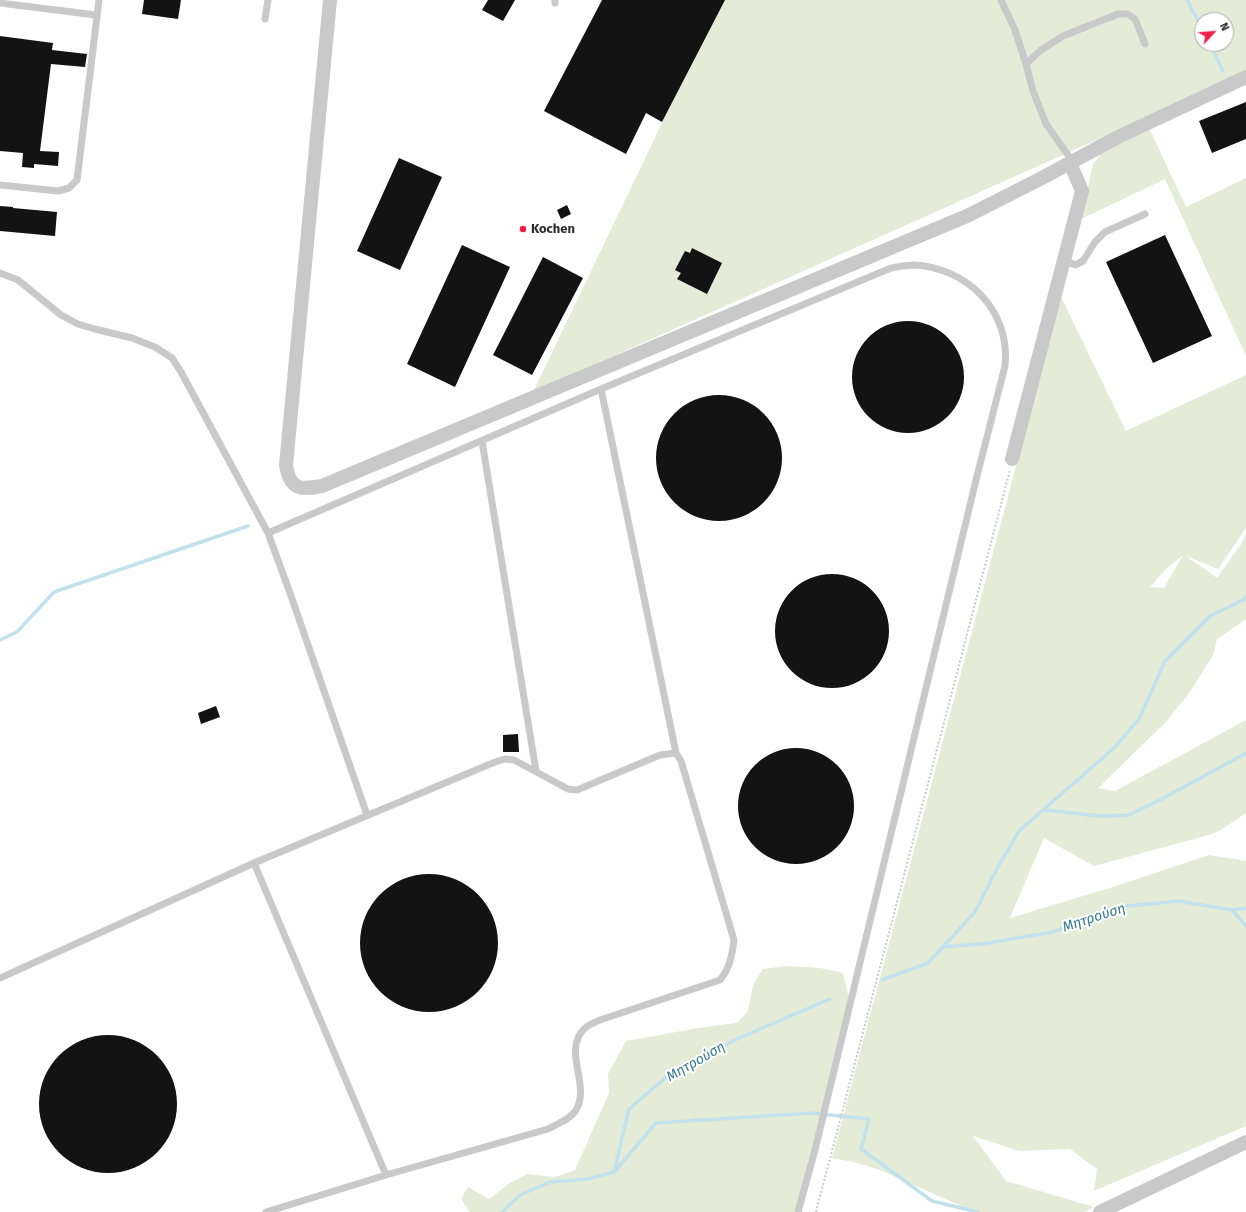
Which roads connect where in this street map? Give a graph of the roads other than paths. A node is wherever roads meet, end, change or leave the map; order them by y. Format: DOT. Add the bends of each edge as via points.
graph roads {
  1 [pos="98,0"];
  2 [pos="268,0"];
  3 [pos="330,0"];
  4 [pos="1001,0"];
  5 [pos="0,2"];
  6 [pos="96,15"];
  7 [pos="265,19"];
  8 [pos="1146,44"];
  9 [pos="1026,64"];
  10 [pos="1246,77"];
  11 [pos="1071,162"];
  12 [pos="0,185"];
  13 [pos="1145,214"];
  14 [pos="1064,260"];
  15 [pos="0,273"];
  16 [pos="601,389"];
  17 [pos="482,441"];
  18 [pos="1012,460"];
  19 [pos="268,533"];
  20 [pos="676,753"];
  21 [pos="536,771"];
  22 [pos="367,815"];
  23 [pos="254,863"];
  24 [pos="0,978"];
  25 [pos="1246,1142"];
  26 [pos="386,1175"];
  27 [pos="1120,1208"];
  28 [pos="266,1212"];
  29 [pos="798,1212"];
  30 [pos="1100,1212"];
  1 -- 6 [label="lane"];
  2 -- 7 [label="lane"];
  3 -- 11 [label="street" via="286,465 287,475 295,486 305,489 322,486 967,216"];
  4 -- 9 [label="lane" via="1015,30"];
  5 -- 6 [label="lane"];
  6 -- 12 [label="lane" via="77,180 69,188 58,191"];
  8 -- 9 [label="lane" via="1135,19 1128,14 1118,14 1063,36 1041,50"];
  9 -- 11 [label="lane" via="1032,91 1046,124"];
  10 -- 11 [label="street"];
  11 -- 14 [label="street" via="1082,190"];
  13 -- 14 [label="lane" via="1106,232 1095,242 1083,261 1075,265"];
  14 -- 18 [label="street"];
  15 -- 19 [label="lane" via="18,280 61,315 78,324 132,338 155,347 172,358"];
  16 -- 17 [label="lane"];
  16 -- 20 [label="lane"];
  16 -- 29 [label="lane" via="891,268 912,265 950,273 969,284 994,311 1005,341 1005,366"];
  17 -- 19 [label="lane"];
  17 -- 21 [label="lane"];
  19 -- 22 [label="lane"];
  20 -- 21 [label="lane" via="660,755 577,790 568,789"];
  20 -- 26 [label="lane" via="681,761 734,940 732,959 726,974 714,983 600,1020 584,1029 576,1041 581,1097 576,1111 564,1121 548,1129"];
  21 -- 22 [label="lane" via="514,760 505,759"];
  22 -- 23 [label="lane"];
  23 -- 24 [label="lane"];
  23 -- 26 [label="lane"];
  25 -- 27 [label="street"];
  26 -- 28 [label="lane"];
  27 -- 30 [label="street"];
}
